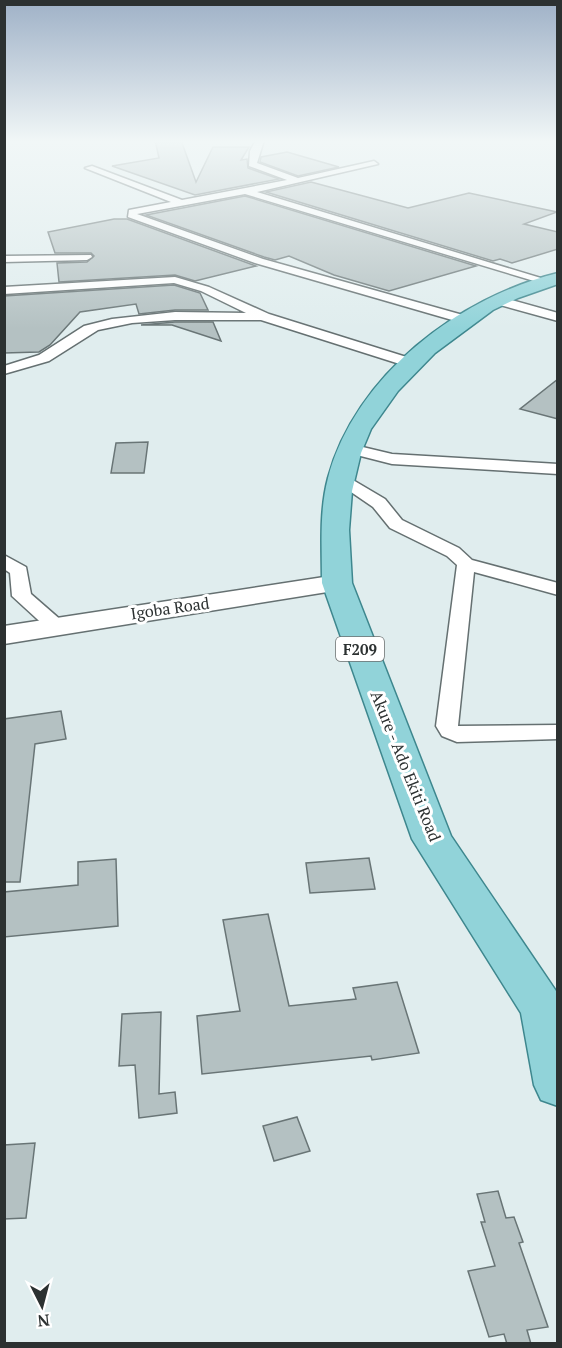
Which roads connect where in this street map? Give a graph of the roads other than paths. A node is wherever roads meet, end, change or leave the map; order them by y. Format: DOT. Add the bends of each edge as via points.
graph roads {
  1 [pos="171,203"];
  2 [pos="285,203"];
  3 [pos="87,257"];
  4 [pos="4,259"];
  5 [pos="553,280"];
  6 [pos="4,291"];
  7 [pos="497,300"];
  8 [pos="265,317"];
  9 [pos="558,317"];
  10 [pos="466,320"];
  11 [pos="411,363"];
  12 [pos="4,370"];
  13 [pos="350,448"];
  14 [pos="558,469"];
  15 [pos="341,478"];
  16 [pos="4,560"];
  17 [pos="466,564"];
  18 [pos="337,584"];
  19 [pos="558,589"];
  20 [pos="55,625"];
  21 [pos="4,635"];
  22 [pos="558,732"];
  23 [pos="550,1009"];
  24 [pos="558,1085"];
  1 -- 10 [label="street" via="130,213 248,258"];
  2 -- 5 [label="street"];
  3 -- 4 [label="street"];
  5 -- 7 [label="main road, Akure - Ado Ekiti Road / F209"];
  6 -- 8 [label="street" via="175,280 205,289"];
  7 -- 9 [label="street"];
  7 -- 10 [label="main road, Akure - Ado Ekiti Road / F209"];
  8 -- 11 [label="street"];
  8 -- 12 [label="street" via="141,319 104,325 79,333 41,359"];
  10 -- 11 [label="main road, Akure - Ado Ekiti Road / F209"];
  11 -- 13 [label="main road, Akure - Ado Ekiti Road / F209" via="375,404"];
  13 -- 14 [label="street" via="392,459"];
  13 -- 15 [label="main road, Akure - Ado Ekiti Road / F209"];
  15 -- 17 [label="street" via="379,503 396,524 453,552"];
  15 -- 18 [label="main road, Akure - Ado Ekiti Road / F209" via="336,512"];
  16 -- 20 [label="street" via="19,571 22,596"];
  17 -- 19 [label="street"];
  17 -- 22 [label="street" via="447,726 457,735"];
  18 -- 20 [label="street, Igoba Road"];
  18 -- 23 [label="main road, Akure - Ado Ekiti Road / F209" via="432,838"];
  20 -- 21 [label="street, Igoba Road"];
  23 -- 24 [label="main road, Akure - Ado Ekiti Road / F209"];
}
